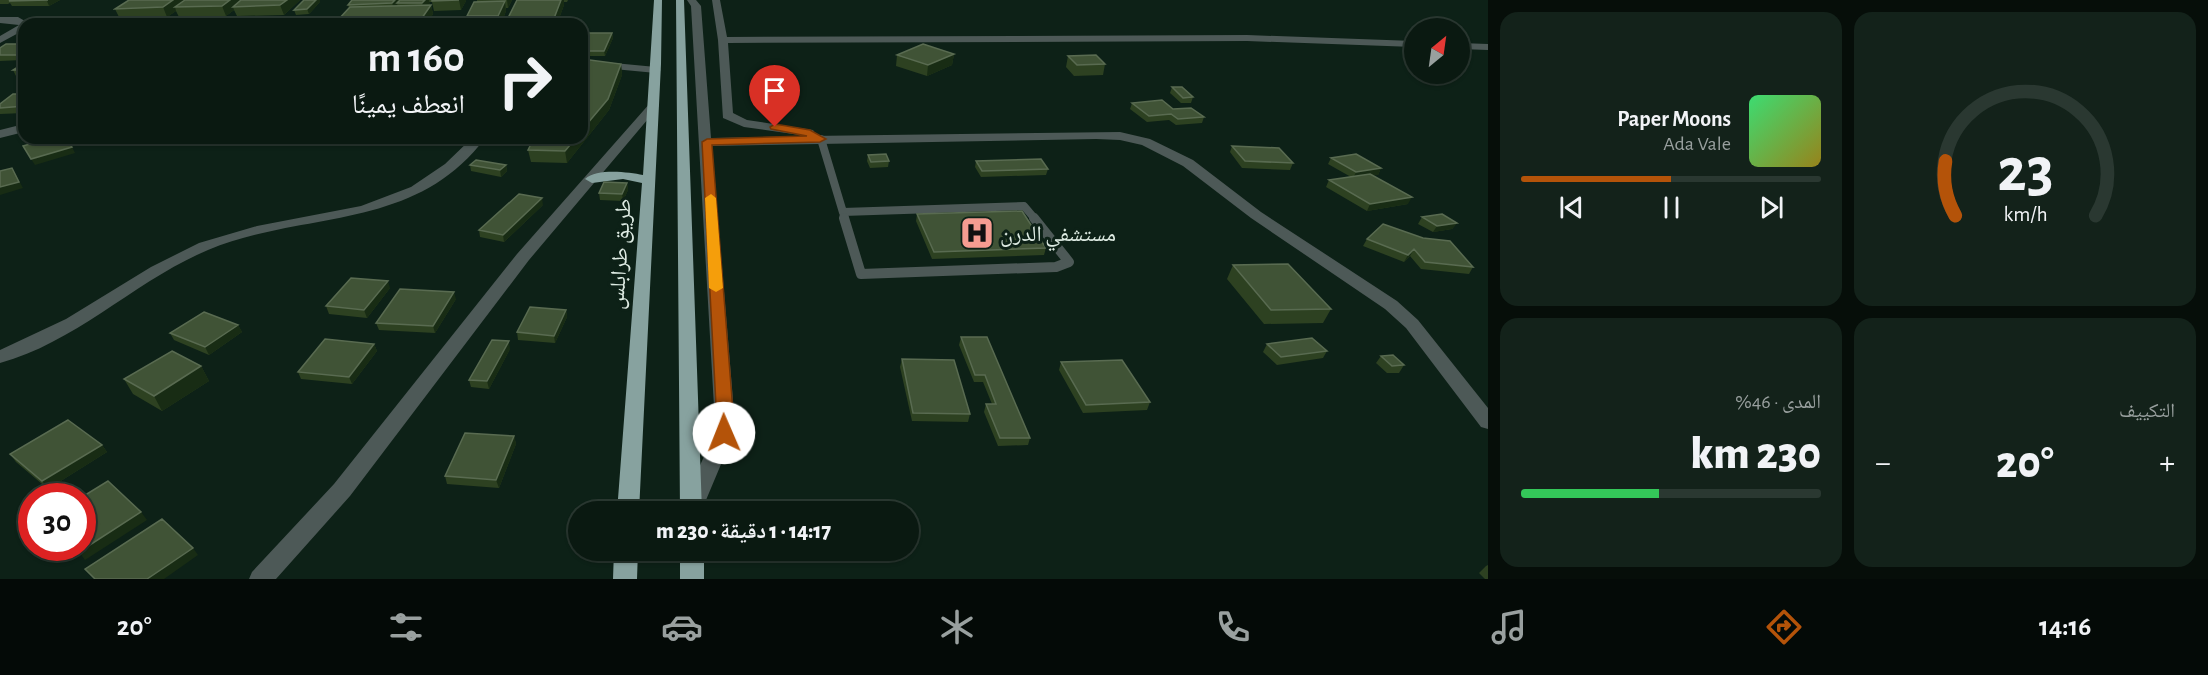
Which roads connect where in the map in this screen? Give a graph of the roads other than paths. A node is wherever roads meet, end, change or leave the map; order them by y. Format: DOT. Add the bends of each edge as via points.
graph roads {
  1 [pos="658,0"];
  2 [pos="680,0"];
  3 [pos="691,0"];
  4 [pos="716,0"];
  5 [pos="0,20"];
  6 [pos="18,20"];
  7 [pos="18,29"];
  8 [pos="0,40"];
  9 [pos="723,40"];
  10 [pos="1404,44"];
  11 [pos="1470,46"];
  12 [pos="1488,47"];
  13 [pos="588,64"];
  14 [pos="656,70"];
  15 [pos="655,104"];
  16 [pos="18,130"];
  17 [pos="0,134"];
  18 [pos="820,139"];
  19 [pos="707,142"];
  20 [pos="473,144"];
  21 [pos="592,179"];
  22 [pos="650,182"];
  23 [pos="843,212"];
  24 [pos="0,357"];
  25 [pos="1488,422"];
  26 [pos="628,501"];
  27 [pos="691,501"];
  28 [pos="695,501"];
  29 [pos="626,561"];
  30 [pos="692,561"];
  31 [pos="261,579"];
  32 [pos="625,579"];
  33 [pos="692,579"];
  1 -- 14 [label="highway, طريق طرابلس"];
  2 -- 27 [label="highway"];
  3 -- 19 [label="street" via="696,8"];
  4 -- 9 [label="street"];
  5 -- 6 [label="street"];
  7 -- 8 [label="street"];
  9 -- 10 [label="street" via="1237,38"];
  9 -- 18 [label="street" via="726,115 744,123 800,130"];
  11 -- 12 [label="street"];
  13 -- 14 [label="street"];
  14 -- 15 [label="highway, طريق طرابلس"];
  15 -- 21 [label="street"];
  15 -- 22 [label="highway, طريق طرابلس"];
  16 -- 17 [label="street"];
  18 -- 19 [label="street"];
  18 -- 23 [label="lane" via="861,274 1056,267 1069,262 1024,206"];
  18 -- 25 [label="street" via="1096,135 1120,136 1169,151 1391,305 1412,324"];
  19 -- 28 [label="street" via="725,424"];
  20 -- 24 [label="street" via="449,168 414,190 359,209 249,232 203,247 79,319"];
  21 -- 22 [label="highway" via="623,175"];
  21 -- 31 [label="street" via="523,257 342,490"];
  22 -- 26 [label="highway, طريق طرابلس"];
  29 -- 32 [label="highway"];
  30 -- 33 [label="highway"];
}
